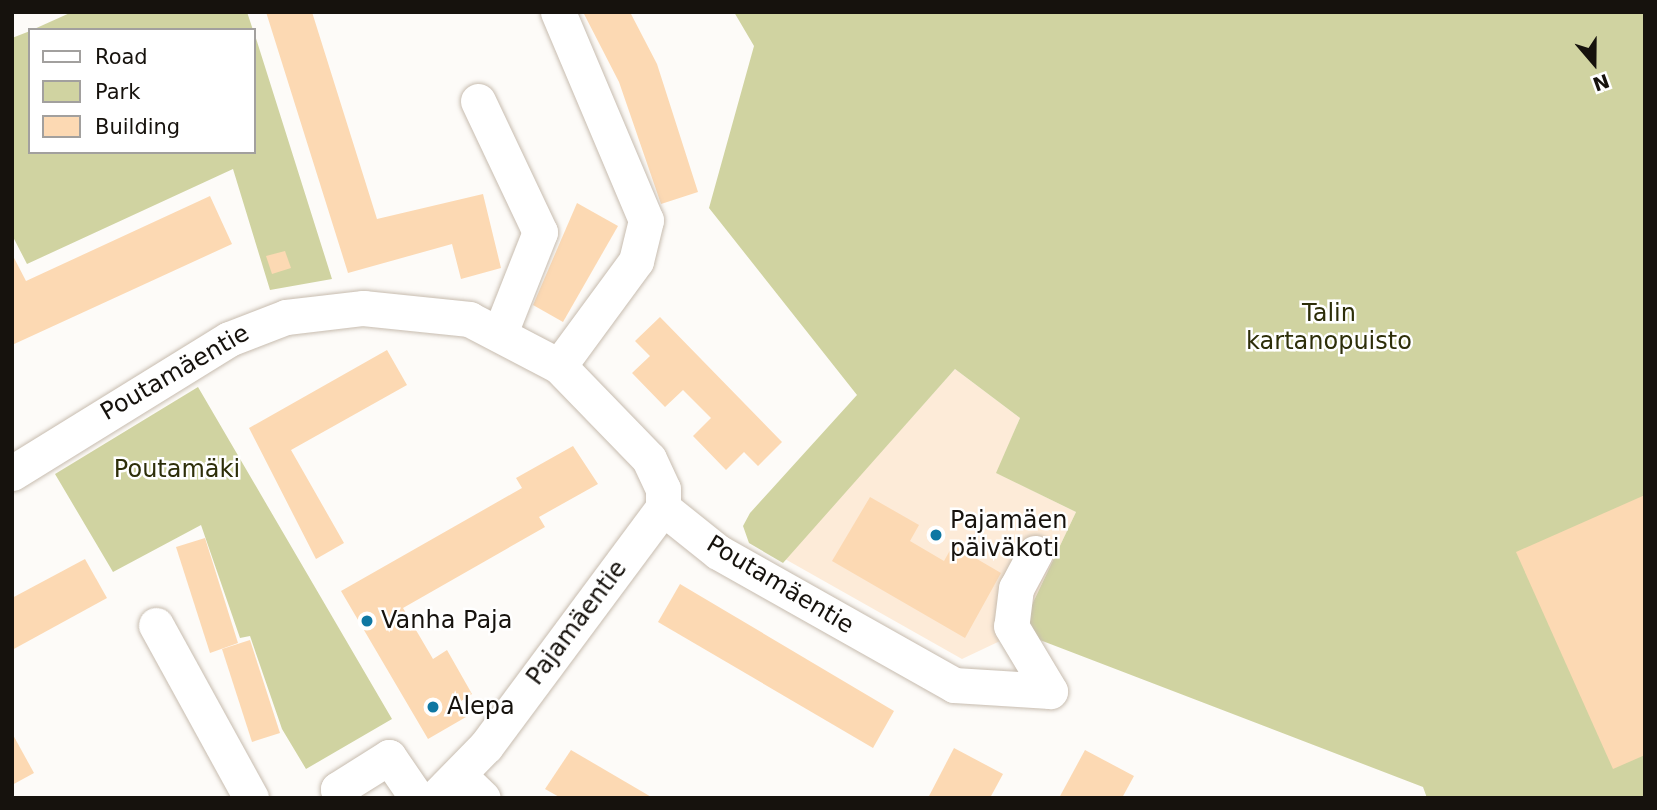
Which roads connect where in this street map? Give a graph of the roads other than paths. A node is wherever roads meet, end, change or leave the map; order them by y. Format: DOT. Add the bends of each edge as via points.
graph roads {
  1 [pos="558,12"];
  2 [pos="478,102"];
  3 [pos="500,333"];
  4 [pos="559,366"];
  5 [pos="12,473"];
  6 [pos="663,508"];
  7 [pos="1035,553"];
  8 [pos="156,625"];
  9 [pos="460,791"];
  10 [pos="251,798"];
  11 [pos="340,798"];
  12 [pos="417,798"];
  1 -- 4 [label="street" via="646,220 636,261"];
  2 -- 3 [label="street" via="540,232"];
  3 -- 4 [label="street, Poutamäentie"];
  3 -- 5 [label="street, Poutamäentie" via="433,312 363,307 262,323 176,369"];
  4 -- 6 [label="street, Poutamäentie" via="649,458 663,489"];
  6 -- 7 [label="street, Poutamäentie" via="718,552 954,685 1050,691 1011,626 1016,588"];
  6 -- 9 [label="street, Pajamäentie"];
  8 -- 10 [label="street"];
  11 -- 12 [label="street" via="338,789 389,757"];
}
